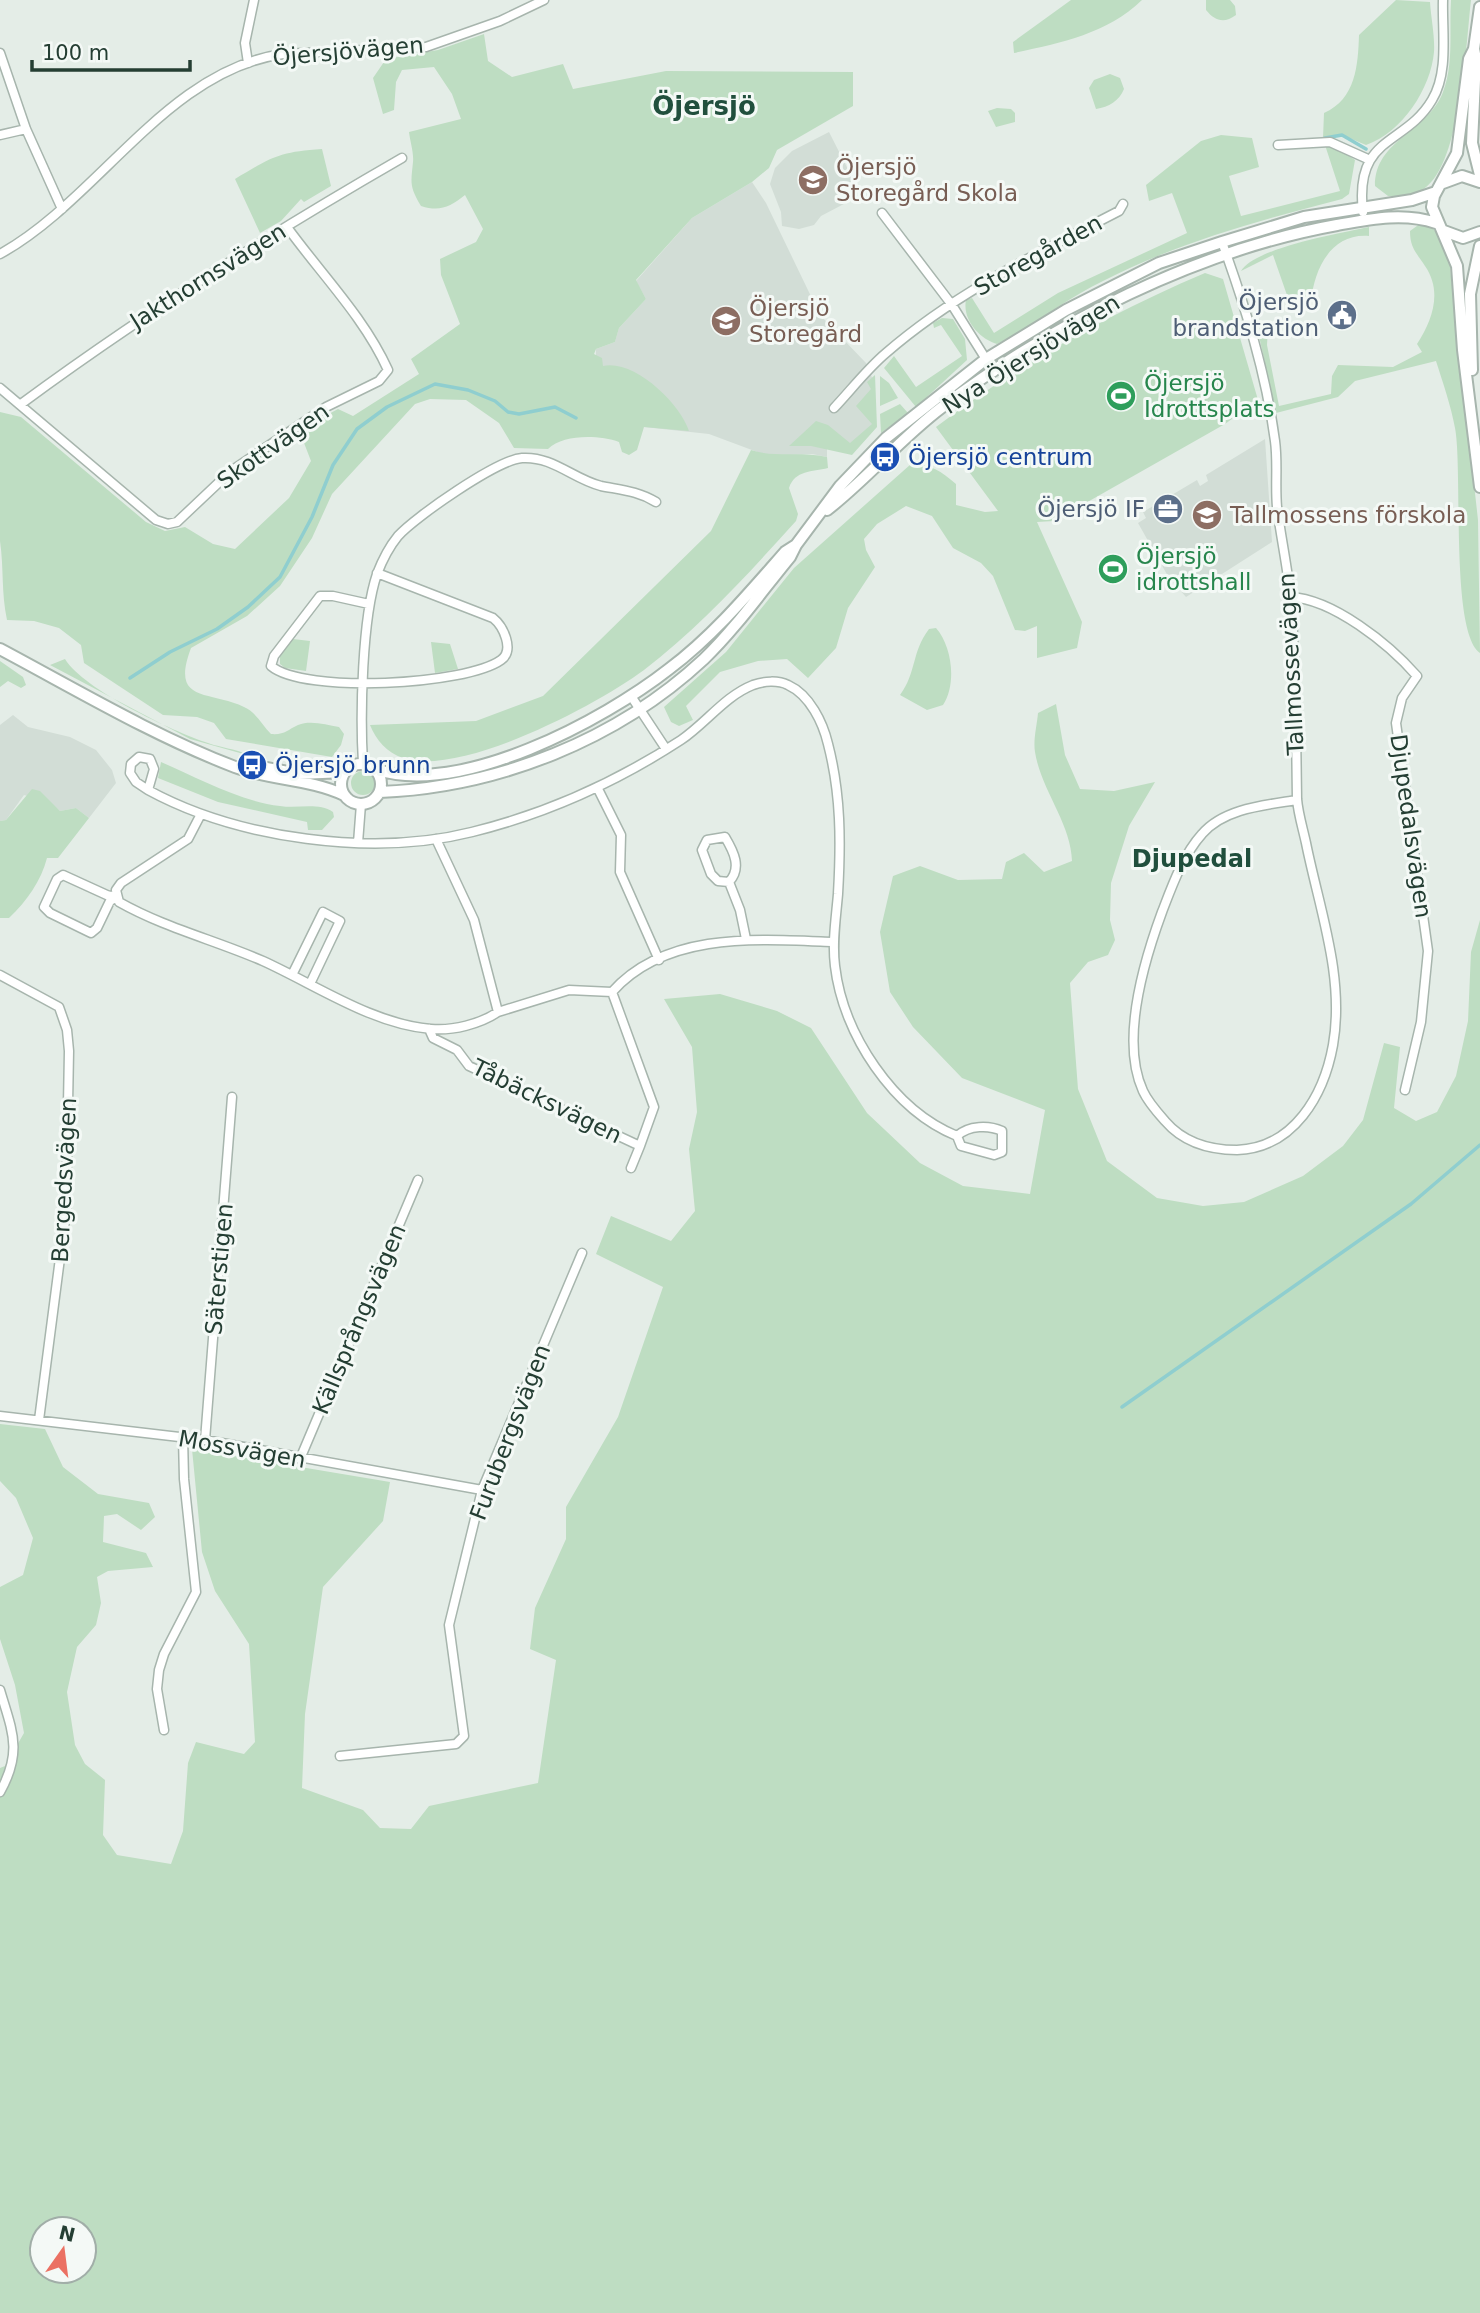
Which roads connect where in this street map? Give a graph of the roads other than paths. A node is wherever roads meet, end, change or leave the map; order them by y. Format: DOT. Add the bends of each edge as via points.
graph roads {
  1 [pos="254,0"];
  2 [pos="544,0"];
  3 [pos="1443,0"];
  4 [pos="1480,8"];
  5 [pos="1474,49"];
  6 [pos="0,53"];
  7 [pos="248,63"];
  8 [pos="26,129"];
  9 [pos="0,135"];
  10 [pos="1278,145"];
  11 [pos="402,158"];
  12 [pos="1370,160"];
  13 [pos="1480,176"];
  14 [pos="1480,181"];
  15 [pos="1439,188"];
  16 [pos="1123,204"];
  17 [pos="1362,206"];
  18 [pos="62,209"];
  19 [pos="882,214"];
  20 [pos="1364,220"];
  21 [pos="287,227"];
  22 [pos="1440,227"];
  23 [pos="1480,232"];
  24 [pos="1222,242"];
  25 [pos="1480,246"];
  26 [pos="0,254"];
  27 [pos="1226,255"];
  28 [pos="951,305"];
  29 [pos="986,359"];
  30 [pos="994,372"];
  31 [pos="0,388"];
  32 [pos="21,404"];
  33 [pos="834,408"];
  34 [pos="1477,460"];
  35 [pos="1480,487"];
  36 [pos="656,502"];
  37 [pos="820,516"];
  38 [pos="796,545"];
  39 [pos="377,573"];
  40 [pos="1290,597"];
  41 [pos="369,604"];
  42 [pos="0,649"];
  43 [pos="365,685"];
  44 [pos="631,696"];
  45 [pos="639,710"];
  46 [pos="666,749"];
  47 [pos="223,759"];
  48 [pos="363,763"];
  49 [pos="375,769"];
  50 [pos="345,772"];
  51 [pos="597,787"];
  52 [pos="148,790"];
  53 [pos="380,792"];
  54 [pos="344,795"];
  55 [pos="1297,800"];
  56 [pos="361,804"];
  57 [pos="201,814"];
  58 [pos="436,839"];
  59 [pos="358,843"];
  60 [pos="729,882"];
  61 [pos="116,897"];
  62 [pos="746,939"];
  63 [pos="834,942"];
  64 [pos="659,960"];
  65 [pos="0,975"];
  66 [pos="292,975"];
  67 [pos="310,984"];
  68 [pos="612,992"];
  69 [pos="498,1012"];
  70 [pos="429,1029"];
  71 [pos="1405,1090"];
  72 [pos="232,1097"];
  73 [pos="957,1136"];
  74 [pos="640,1146"];
  75 [pos="631,1168"];
  76 [pos="418,1180"];
  77 [pos="582,1253"];
  78 [pos="0,1416"];
  79 [pos="39,1420"];
  80 [pos="183,1437"];
  81 [pos="205,1440"];
  82 [pos="300,1459"];
  83 [pos="482,1490"];
  84 [pos="0,1690"];
  85 [pos="164,1730"];
  86 [pos="340,1756"];
  87 [pos="0,1792"];
  1 -- 7 [label="street" via="245,43"];
  2 -- 7 [label="street, Öjersjövägen" via="426,47 284,54"];
  3 -- 12 [label="street" via="1442,62 1435,94"];
  4 -- 5 [label="street"];
  5 -- 13 [label="street" via="1472,143"];
  5 -- 15 [label="street" via="1457,153"];
  6 -- 8 [label="street"];
  7 -- 18 [label="street, Öjersjövägen" via="208,82 180,103"];
  8 -- 9 [label="street"];
  8 -- 18 [label="street"];
  10 -- 12 [label="street" via="1330,142"];
  11 -- 21 [label="street, Jakthornsvägen"];
  12 -- 17 [label="street"];
  14 -- 15 [label="street, Nya Öjersjövägen" via="1462,176"];
  15 -- 17 [label="street, Nya Öjersjövägen" via="1412,200"];
  15 -- 22 [label="street" via="1432,207"];
  16 -- 28 [label="street, Storegården" via="1119,211 1002,272"];
  17 -- 20 [label="street"];
  17 -- 24 [label="street, Nya Öjersjövägen" via="1304,217"];
  18 -- 26 [label="street, Öjersjövägen"];
  19 -- 28 [label="street, Storegården"];
  20 -- 22 [label="street, Nya Öjersjövägen" via="1413,217"];
  20 -- 27 [label="street, Nya Öjersjövägen" via="1311,229"];
  21 -- 32 [label="street, Jakthornsvägen" via="118,333"];
  21 -- 32 [label="street, Skottvägen" via="361,322 388,370 379,381 326,407 230,471 172,524 156,520"];
  22 -- 23 [label="street, Nya Öjersjövägen" via="1458,237"];
  22 -- 34 [label="street" via="1457,266"];
  24 -- 27 [label="street, Tallmossevägen"];
  24 -- 29 [label="street, Nya Öjersjövägen" via="1117,283"];
  25 -- 34 [label="street" via="1470,294"];
  27 -- 30 [label="street, Nya Öjersjövägen" via="1092,312"];
  27 -- 40 [label="street, Tallmossevägen" via="1250,327 1273,429"];
  28 -- 29 [label="street, Storegården"];
  28 -- 33 [label="street" via="885,354"];
  29 -- 30 [label="street, Storegården"];
  29 -- 37 [label="street, Nya Öjersjövägen" via="880,443 840,485"];
  30 -- 37 [label="street, Nya Öjersjövägen" via="940,408"];
  31 -- 32 [label="street, Skottvägen"];
  34 -- 35 [label="street"];
  36 -- 39 [label="street" via="631,490 600,486 551,462 520,458 488,471 408,525"];
  37 -- 38 [label="street, Nya Öjersjövägen"];
  38 -- 44 [label="street, Nya Öjersjövägen" via="671,668"];
  38 -- 45 [label="street, Nya Öjersjövägen" via="706,657"];
  39 -- 41 [label="street"];
  39 -- 43 [label="street" via="493,618 503,631 506,652 501,660 446,677"];
  40 -- 55 [label="street, Tallmossevägen"];
  40 -- 71 [label="street, Djupedalsvägen" via="1323,603 1337,611 1417,676 1402,698 1396,723 1428,951 1422,1022"];
  41 -- 43 [label="street"];
  41 -- 43 [label="street" via="320,596 270,664 281,672"];
  42 -- 47 [label="street" via="166,736"];
  43 -- 48 [label="street"];
  44 -- 45 [label="street"];
  44 -- 49 [label="street, Nya Öjersjövägen" via="560,736 486,763 419,775"];
  45 -- 46 [label="street"];
  45 -- 53 [label="street, Nya Öjersjövägen" via="606,731 521,766"];
  46 -- 51 [label="street"];
  46 -- 63 [label="street" via="736,695 762,682 788,685 808,703 820,719 837,777 841,832"];
  47 -- 50 [label="street" via="299,774"];
  47 -- 54 [label="street" via="233,766"];
  48 -- 49 [label="street, Nya Öjersjövägen"];
  48 -- 50 [label="street"];
  49 -- 53 [label="street" via="381,780"];
  50 -- 54 [label="street"];
  51 -- 58 [label="street" via="511,821"];
  51 -- 64 [label="street" via="621,835 620,872"];
  52 -- 57 [label="street"];
  53 -- 56 [label="street, Nya Öjersjövägen" via="373,801"];
  54 -- 56 [label="street"];
  55 -- 55 [label="street, Tallmossevägen" via="1334,981 1335,1033 1329,1062 1311,1107 1278,1138 1251,1149 1206,1146 1169,1126 1144,1093 1138,1075 1136,1013 1148,949 1183,863 1203,832 1249,808"];
  56 -- 59 [label="street"];
  57 -- 59 [label="street" via="277,832"];
  57 -- 61 [label="street, Tåbäcksvägen" via="188,839 121,883"];
  58 -- 59 [label="street"];
  58 -- 69 [label="street" via="474,920"];
  60 -- 60 [label="street" via="737,866 727,840 720,836 707,840 702,850 712,874 718,881"];
  60 -- 62 [label="street"];
  61 -- 61 [label="street, Tåbäcksvägen" via="63,875 44,907 91,933"];
  61 -- 66 [label="street, Tåbäcksvägen" via="170,927"];
  62 -- 63 [label="street"];
  62 -- 64 [label="street" via="711,942"];
  63 -- 73 [label="street" via="838,984 847,1014 876,1066 910,1106"];
  64 -- 68 [label="street" via="636,968"];
  65 -- 79 [label="street, Bergedsvägen" via="59,1007 68,1040 66,1212"];
  66 -- 67 [label="street, Tåbäcksvägen"];
  66 -- 67 [label="street" via="323,912 340,920"];
  67 -- 70 [label="street, Tåbäcksvägen" via="387,1018"];
  68 -- 69 [label="street" via="569,990"];
  68 -- 74 [label="street, Tåbäcksvägen" via="654,1107"];
  69 -- 70 [label="street" via="456,1028"];
  70 -- 74 [label="street, Tåbäcksvägen" via="433,1038 457,1050 468,1066"];
  72 -- 81 [label="street, Säterstigen"];
  73 -- 73 [label="street" via="971,1127 999,1129 1004,1135 1002,1152 994,1155 961,1146"];
  74 -- 75 [label="street, Tåbäcksvägen"];
  76 -- 82 [label="street, Källsprångsvägen"];
  77 -- 83 [label="street, Furubergsvägen"];
  78 -- 79 [label="street, Mossvägen"];
  79 -- 80 [label="street, Mossvägen"];
  80 -- 81 [label="street, Mossvägen"];
  80 -- 85 [label="street" via="196,1592 159,1670 157,1689"];
  81 -- 82 [label="street, Mossvägen"];
  82 -- 83 [label="street, Mossvägen"];
  83 -- 86 [label="street, Furubergsvägen" via="449,1625 464,1736 456,1744"];
  84 -- 87 [label="street" via="15,1747 12,1771"];
}
